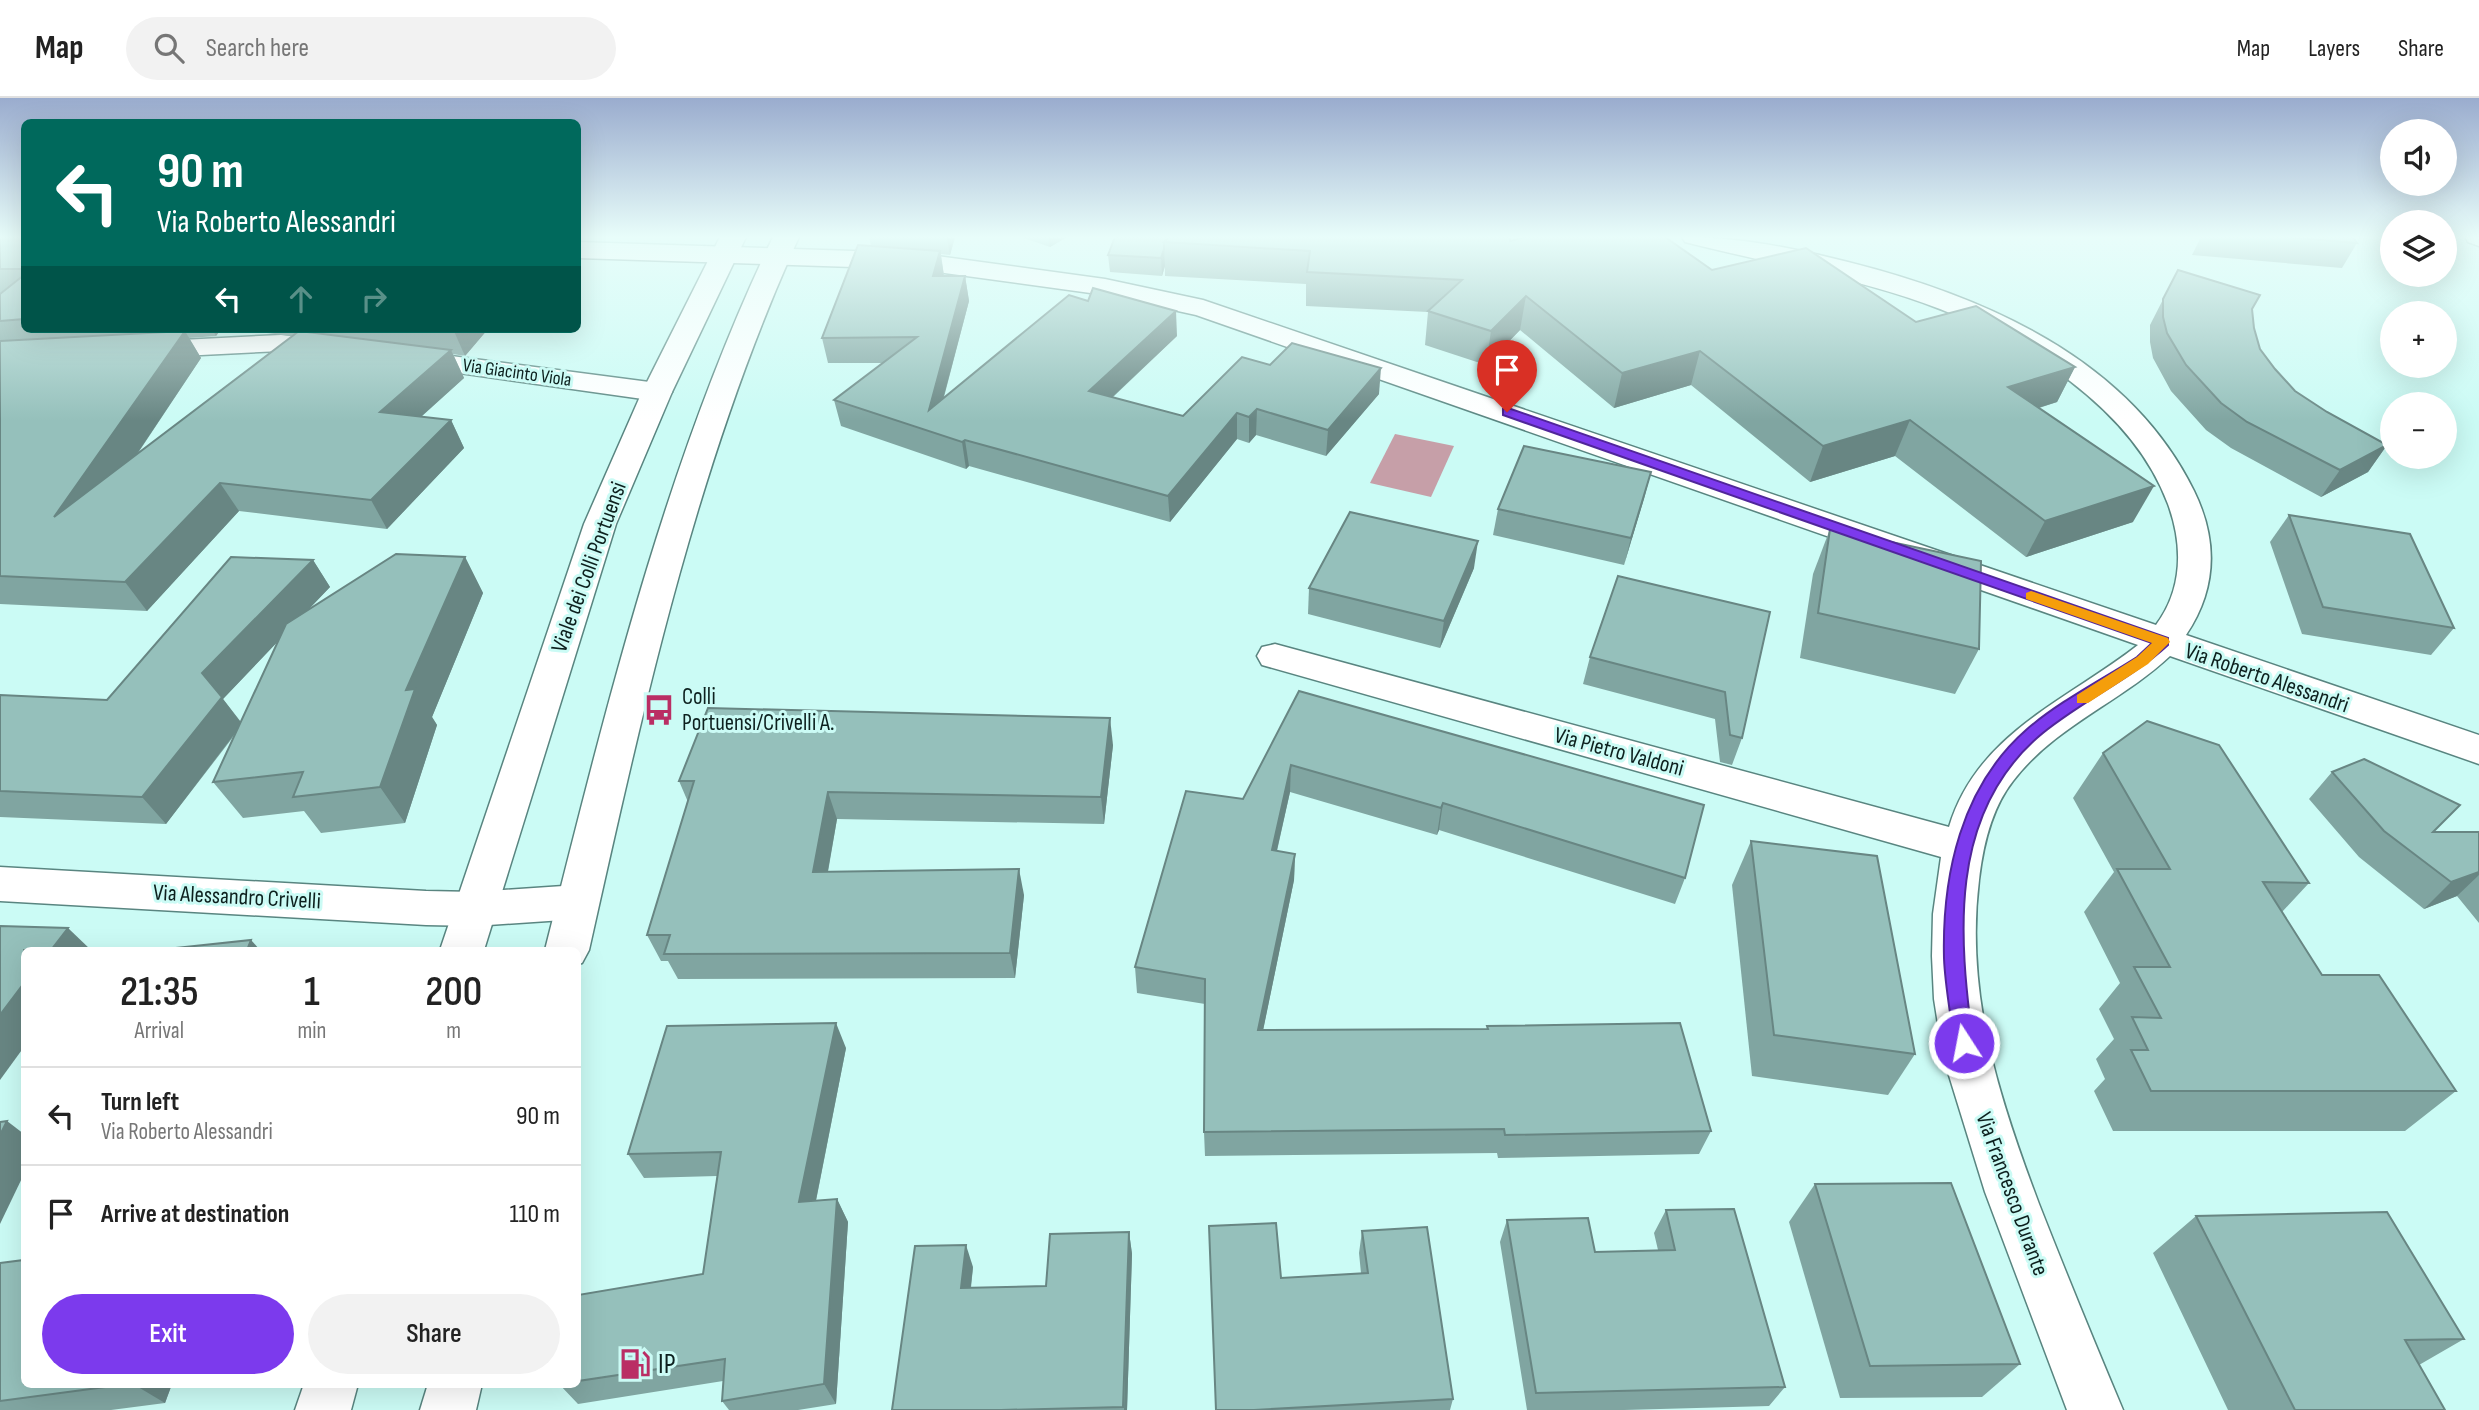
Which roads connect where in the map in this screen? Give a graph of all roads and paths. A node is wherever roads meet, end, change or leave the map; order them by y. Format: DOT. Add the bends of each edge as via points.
graph roads {
  1 [pos="702,298"];
  2 [pos="760,298"];
  3 [pos="1157,298"];
  4 [pos="1939,298"];
  5 [pos="111,352"];
  6 [pos="657,391"];
  7 [pos="2162,642"];
  8 [pos="1275,656"];
  9 [pos="2479,750"];
  10 [pos="1964,847"];
  11 [pos="0,884"];
  12 [pos="578,901"];
  13 [pos="475,909"];
  14 [pos="463,947"];
  15 [pos="568,947"];
  16 [pos="330,1388"];
  17 [pos="454,1388"];
  18 [pos="323,1410"];
  19 [pos="448,1410"];
  20 [pos="2095,1410"];
  1 -- 6 [label="street, Viale dei Colli Portuensi"];
  2 -- 12 [label="street" via="677,521"];
  3 -- 7 [label="street, Via Roberto Alessandri" via="1203,308"];
  4 -- 7 [label="street, Via Francesco Durante" via="1989,318 2079,374 2118,404 2168,468 2187,511 2196,545 2197,574"];
  5 -- 6 [label="street, Via Giacinto Viola" via="281,343"];
  6 -- 13 [label="street, Viale dei Colli Portuensi" via="600,524"];
  7 -- 9 [label="street, Via Roberto Alessandri"];
  7 -- 10 [label="street, Via Francesco Durante" via="2015,749 1988,785"];
  8 -- 10 [label="street, Via Pietro Valdoni"];
  10 -- 20 [label="street, Via Francesco Durante" via="1955,901 1953,960 1959,1025 2007,1184"];
  11 -- 13 [label="street, Via Alessandro Crivelli"];
  12 -- 13 [label="street"];
  12 -- 15 [label="street"];
  13 -- 14 [label="street, Viale dei Colli Portuensi"];
  16 -- 18 [label="street"];
  17 -- 19 [label="street"];
}
